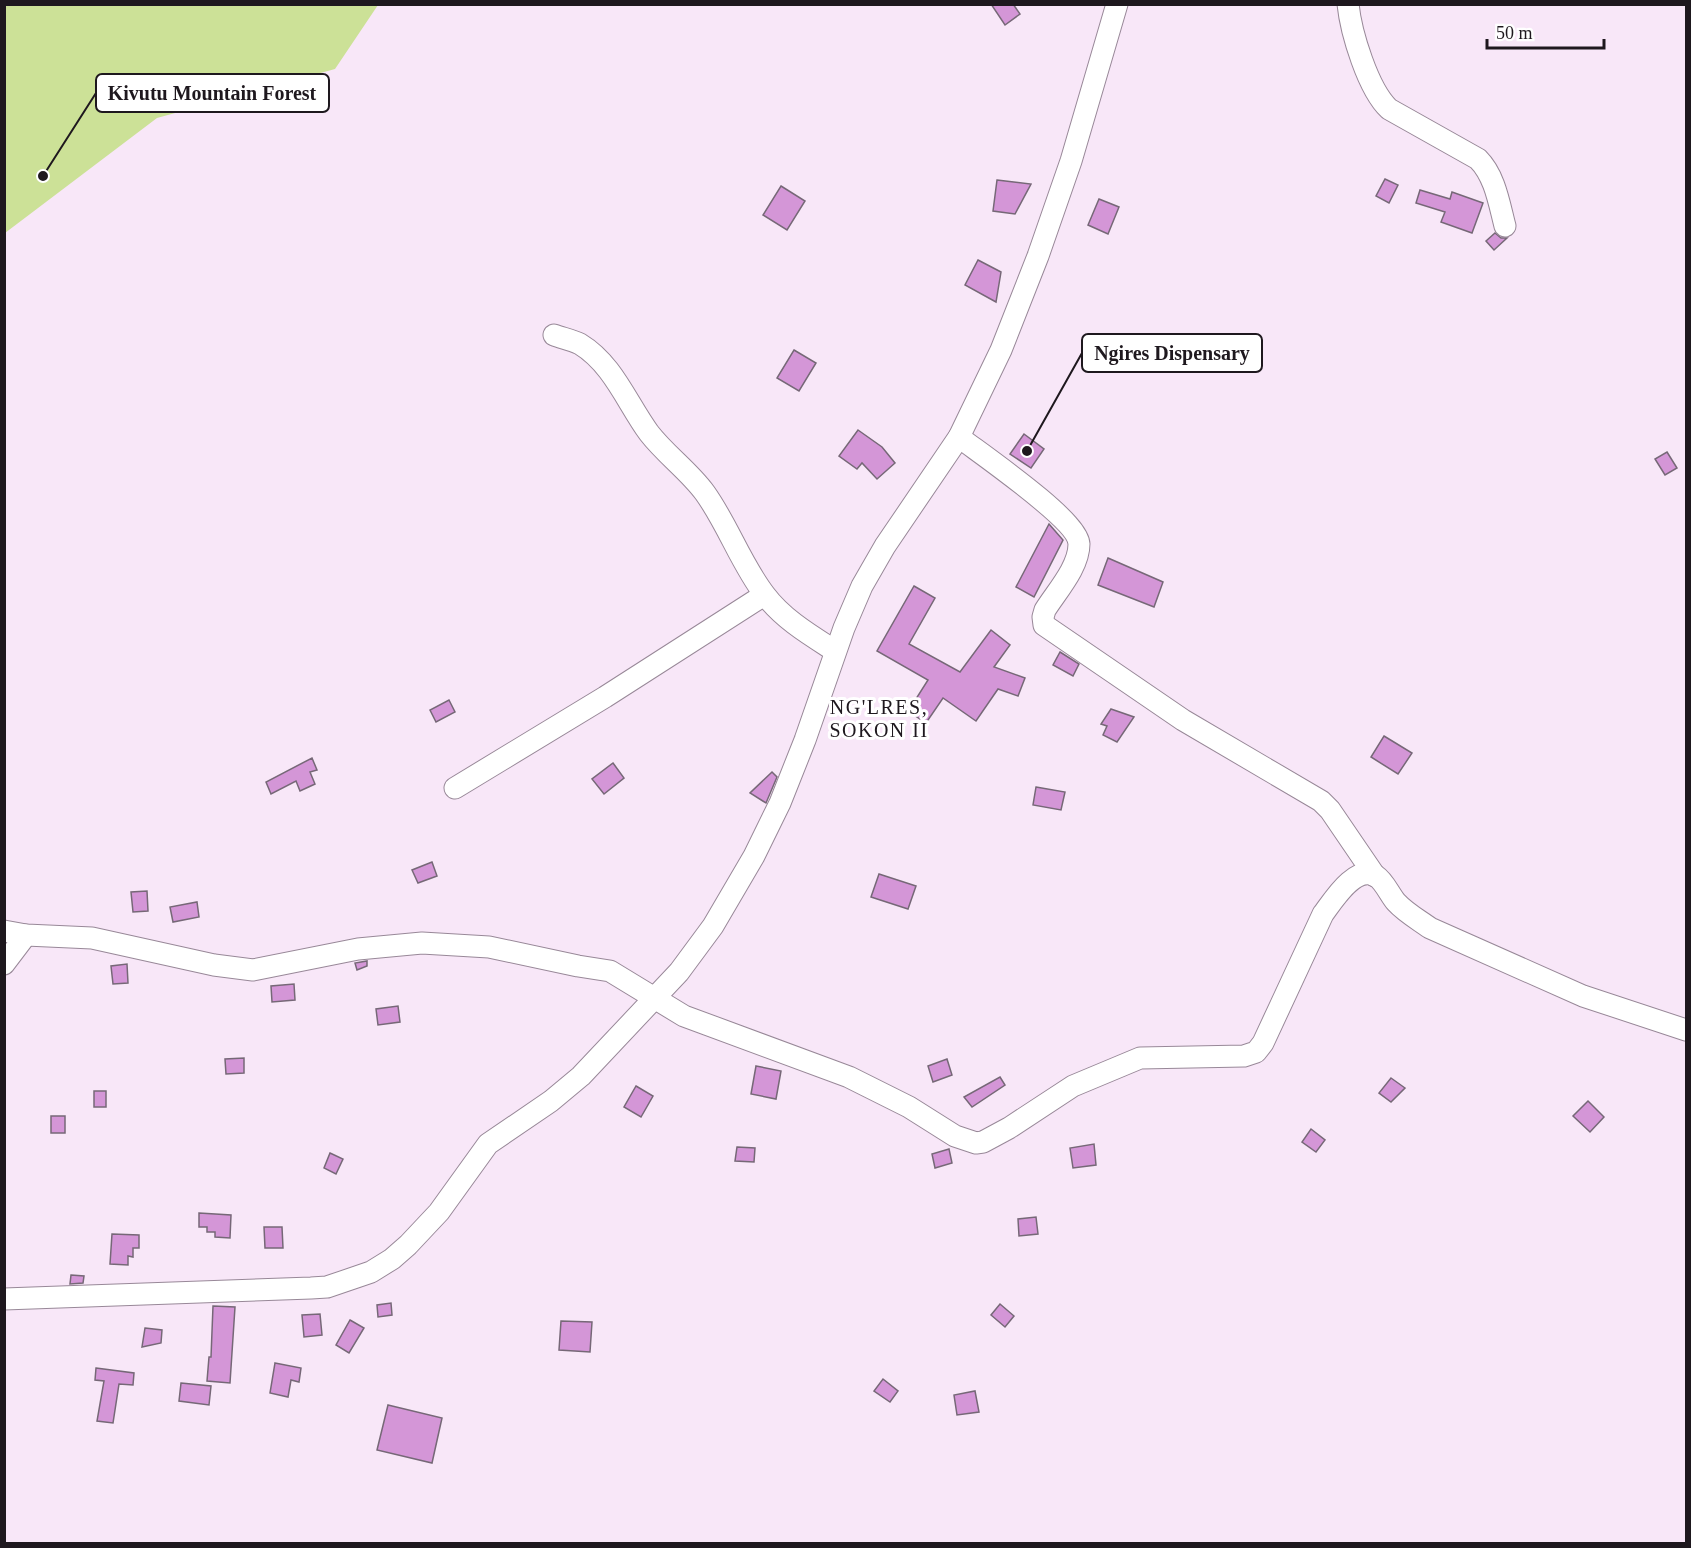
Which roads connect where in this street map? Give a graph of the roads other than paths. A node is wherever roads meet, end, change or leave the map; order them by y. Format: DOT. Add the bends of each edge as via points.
graph roads {
  1 [pos="1117,4"];
  2 [pos="1348,4"];
  3 [pos="1505,226"];
  4 [pos="554,335"];
  5 [pos="959,437"];
  6 [pos="764,595"];
  7 [pos="835,651"];
  8 [pos="455,788"];
  9 [pos="1376,876"];
  10 [pos="4,931"];
  11 [pos="26,935"];
  12 [pos="4,964"];
  13 [pos="655,999"];
  14 [pos="1686,1030"];
  15 [pos="4,1299"];
  1 -- 5 [label="street" via="1071,161 1038,256 1001,350"];
  2 -- 3 [label="street" via="1356,44 1380,101 1478,159 1490,176"];
  4 -- 6 [label="street" via="578,343 605,365 648,432 703,491"];
  5 -- 7 [label="street" via="885,546 862,586"];
  5 -- 9 [label="street" via="1053,510 1075,532 1079,543 1073,566 1045,610 1044,625 1183,720 1321,801"];
  6 -- 7 [label="street" via="780,613"];
  6 -- 8 [label="street"];
  7 -- 13 [label="street" via="780,804 754,856 713,927"];
  9 -- 13 [label="street" via="1365,873 1352,880 1329,905 1256,1052 1244,1056 1140,1058 1073,1086 983,1142 955,1136 849,1077 684,1016"];
  9 -- 14 [label="street" via="1397,903 1430,928 1583,996"];
  10 -- 11 [label="street"];
  11 -- 12 [label="street"];
  11 -- 13 [label="street" via="92,938 253,970 358,948 422,943 475,945 610,971"];
  13 -- 15 [label="street" via="581,1076 488,1144 439,1212 392,1259 371,1272 327,1287"];
}
